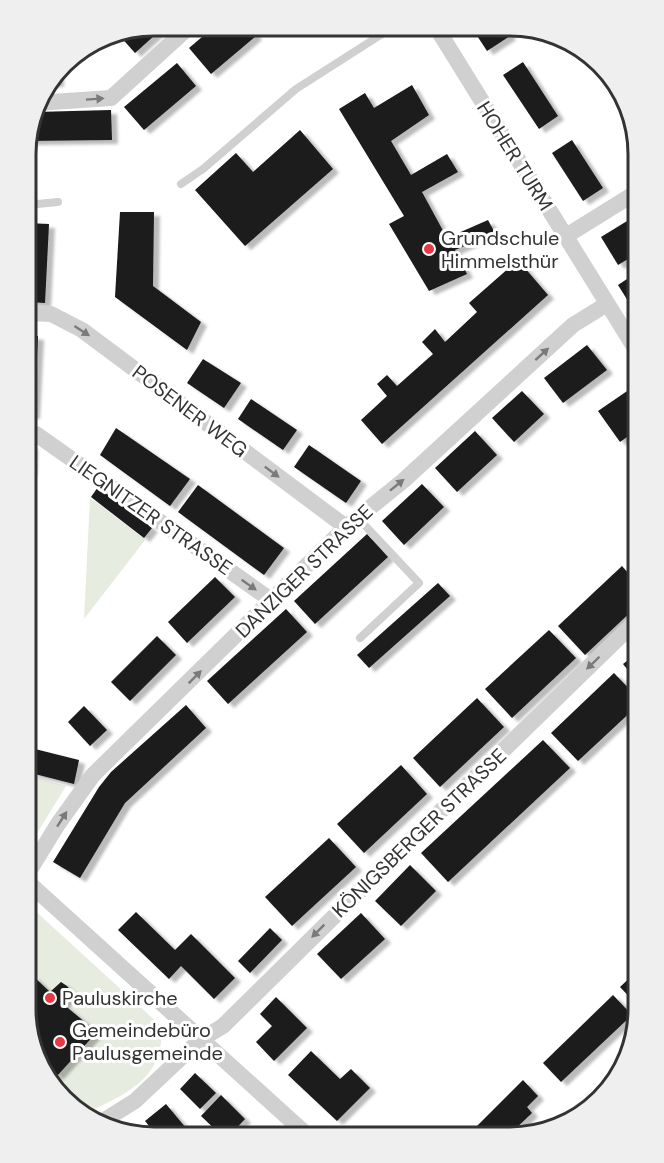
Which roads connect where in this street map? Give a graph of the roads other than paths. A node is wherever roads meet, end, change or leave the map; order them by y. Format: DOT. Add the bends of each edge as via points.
graph roads {
  1 [pos="179,36"];
  2 [pos="379,36"];
  3 [pos="442,36"];
  4 [pos="48,102"];
  5 [pos="181,184"];
  6 [pos="628,197"];
  7 [pos="58,202"];
  8 [pos="36,204"];
  9 [pos="566,236"];
  10 [pos="608,304"];
  11 [pos="36,313"];
  12 [pos="628,337"];
  13 [pos="36,434"];
  14 [pos="351,522"];
  15 [pos="271,600"];
  16 [pos="628,629"];
  17 [pos="360,638"];
  18 [pos="36,860"];
  19 [pos="36,890"];
  20 [pos="200,1040"];
  21 [pos="108,1118"];
  22 [pos="298,1127"];
  4 -- 1 [label="street, one-way" via="111,98"];
  2 -- 5 [label="lane" via="296,89 203,170"];
  3 -- 9 [label="street, HOHER TURM"];
  6 -- 9 [label="street"];
  7 -- 8 [label="lane"];
  9 -- 10 [label="street, HOHER TURM"];
  10 -- 12 [label="street, HOHER TURM"];
  14 -- 10 [label="street, DANZIGER STRASSE, one-way" via="403,481 573,326"];
  11 -- 14 [label="street, POSENER WEG, one-way" via="51,314 82,330"];
  13 -- 15 [label="street, LIEGNITZER STRASSE, one-way"];
  14 -- 15 [label="street, DANZIGER STRASSE"];
  14 -- 17 [label="lane" via="419,584"];
  18 -- 15 [label="street, DANZIGER STRASSE, one-way" via="93,776"];
  16 -- 20 [label="street, KÖNIGSBERGER STRASSE, one-way" via="223,1026"];
  19 -- 20 [label="street"];
  20 -- 21 [label="street, KÖNIGSBERGER STRASSE" via="135,1101"];
  20 -- 22 [label="street"];
}
